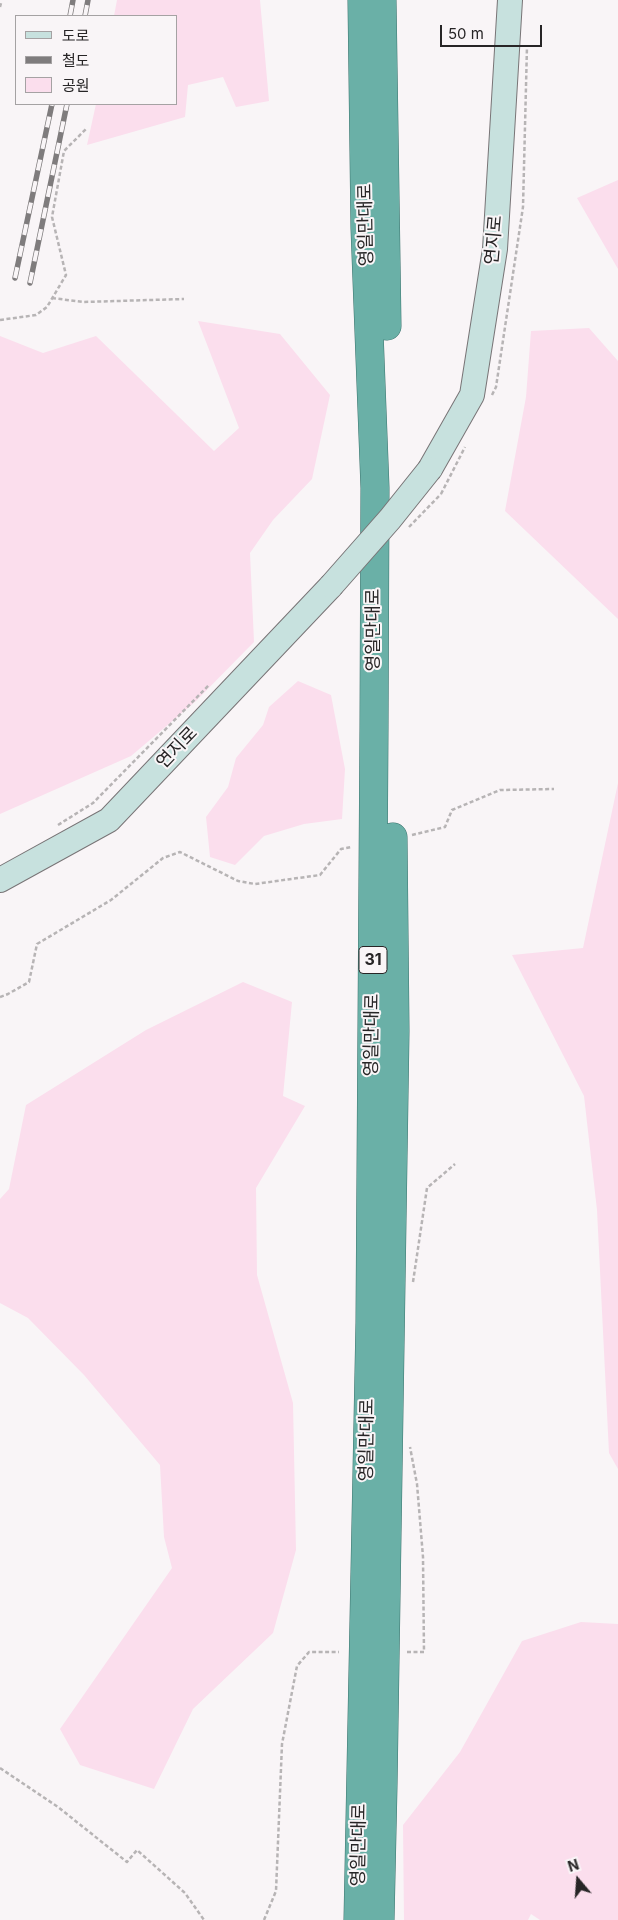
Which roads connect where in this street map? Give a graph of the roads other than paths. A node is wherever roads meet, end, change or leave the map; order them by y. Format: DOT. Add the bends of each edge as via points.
graph roads {
  1 [pos="362,0"];
  2 [pos="382,0"];
  3 [pos="510,0"];
  4 [pos="398,83"];
  5 [pos="346,109"];
  6 [pos="376,270"];
  7 [pos="0,880"];
  8 [pos="358,1920"];
  9 [pos="380,1920"];
  1 -- 6 [label="highway, 영일만대로 / 31"];
  2 -- 6 [label="highway, 영일만대로 / 31"];
  3 -- 7 [label="main road, 연지로, bridge" via="495,249 474,385 472,395 430,469 331,586 109,820"];
  4 -- 6 [label="highway" via="394,202"];
  5 -- 6 [label="highway" via="353,139 356,188"];
  6 -- 8 [label="highway, 영일만대로 / 31" via="370,1323"];
  6 -- 9 [label="highway, 영일만대로 / 31" via="392,594 395,1031"];
}
